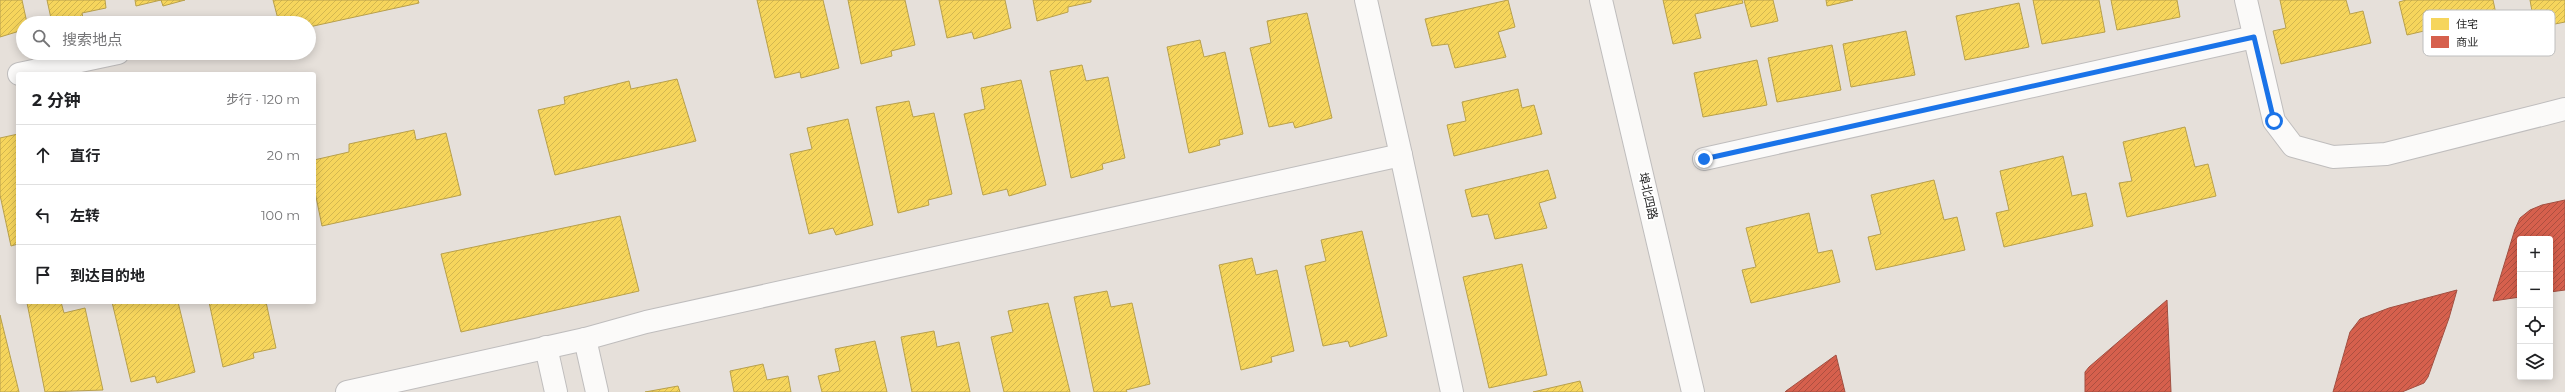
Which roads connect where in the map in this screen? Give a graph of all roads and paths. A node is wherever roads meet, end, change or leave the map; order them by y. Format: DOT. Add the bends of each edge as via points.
graph roads {
  1 [pos="1366,0"];
  2 [pos="1601,0"];
  3 [pos="2246,0"];
  4 [pos="2254,37"];
  5 [pos="85,60"];
  6 [pos="28,72"];
  7 [pos="16,74"];
  8 [pos="0,78"];
  9 [pos="2565,109"];
  10 [pos="1401,155"];
  11 [pos="1704,159"];
  12 [pos="585,339"];
  13 [pos="546,347"];
  14 [pos="347,392"];
  15 [pos="556,392"];
  16 [pos="597,392"];
  17 [pos="1452,392"];
  18 [pos="1693,392"];
  1 -- 10 [label="street"];
  2 -- 18 [label="street, 埠北四路"];
  3 -- 4 [label="street"];
  4 -- 9 [label="street" via="2274,121 2293,146 2333,157 2386,154"];
  4 -- 11 [label="street"];
  5 -- 6 [label="street"];
  7 -- 8 [label="street"];
  10 -- 12 [label="street" via="646,322"];
  10 -- 17 [label="street"];
  12 -- 13 [label="street"];
  12 -- 16 [label="street"];
  13 -- 14 [label="street"];
  13 -- 15 [label="street"];
}
